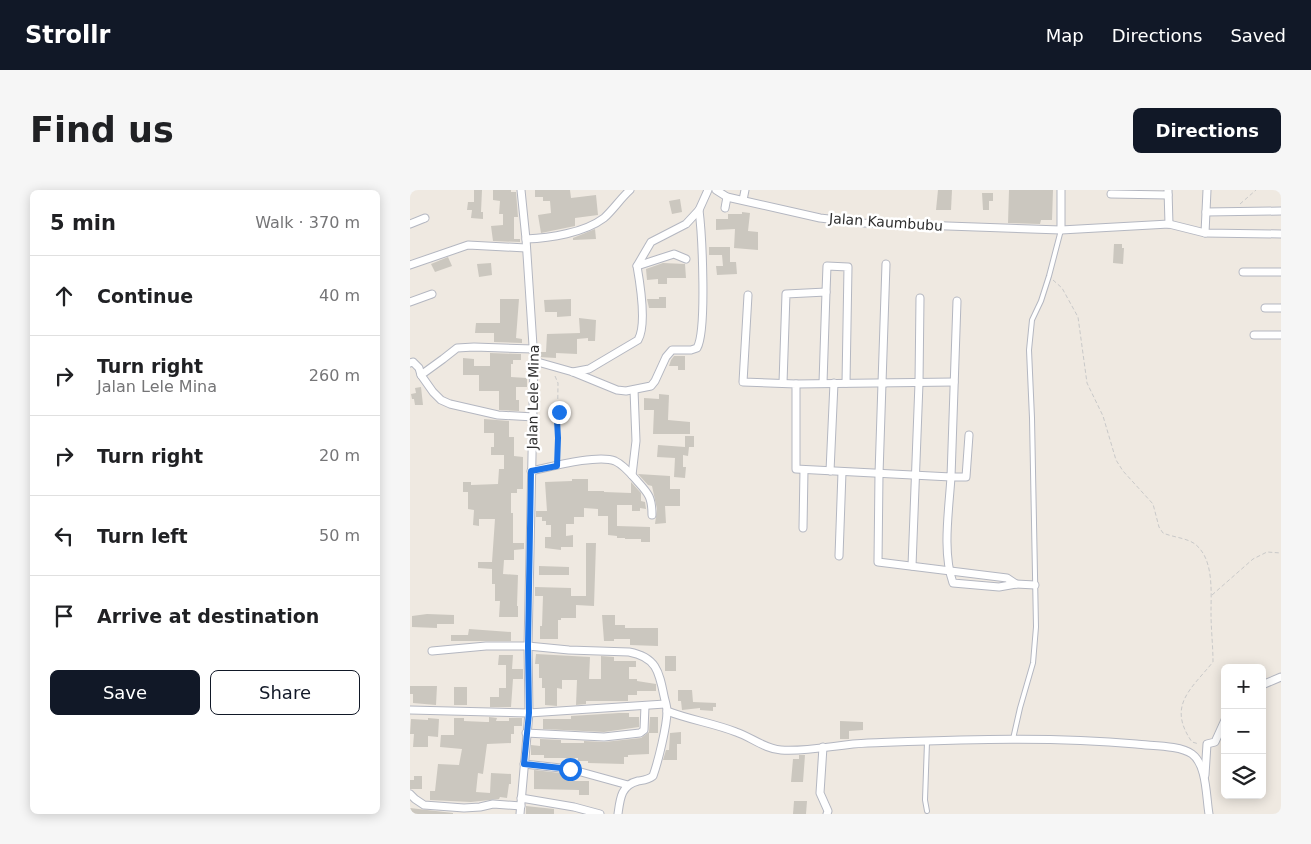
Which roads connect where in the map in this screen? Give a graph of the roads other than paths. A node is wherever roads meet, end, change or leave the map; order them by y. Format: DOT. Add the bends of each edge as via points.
graph roads {
  1 [pos="520,190"];
  2 [pos="630,190"];
  3 [pos="708,190"];
  4 [pos="716,190"];
  5 [pos="745,190"];
  6 [pos="1061,190"];
  7 [pos="1207,190"];
  8 [pos="1168,193"];
  9 [pos="1111,194"];
  10 [pos="727,196"];
  11 [pos="743,200"];
  12 [pos="725,208"];
  13 [pos="699,210"];
  14 [pos="1281,211"];
  15 [pos="1206,212"];
  16 [pos="425,218"];
  17 [pos="410,224"];
  18 [pos="1169,224"];
  19 [pos="1061,230"];
  20 [pos="1205,233"];
  21 [pos="1281,234"];
  22 [pos="526,239"];
  23 [pos="526,248"];
  24 [pos="686,259"];
  25 [pos="886,264"];
  26 [pos="410,265"];
  27 [pos="637,266"];
  28 [pos="1244,272"];
  29 [pos="1281,272"];
  30 [pos="826,292"];
  31 [pos="432,294"];
  32 [pos="748,295"];
  33 [pos="920,298"];
  34 [pos="957,301"];
  35 [pos="410,302"];
  36 [pos="1265,308"];
  37 [pos="1281,308"];
  38 [pos="1254,335"];
  39 [pos="1281,335"];
  40 [pos="534,349"];
  41 [pos="534,361"];
  42 [pos="410,363"];
  43 [pos="572,372"];
  44 [pos="421,375"];
  45 [pos="919,382"];
  46 [pos="954,382"];
  47 [pos="783,383"];
  48 [pos="823,383"];
  49 [pos="834,383"];
  50 [pos="846,383"];
  51 [pos="882,383"];
  52 [pos="796,384"];
  53 [pos="634,390"];
  54 [pos="534,417"];
  55 [pos="969,435"];
  56 [pos="804,470"];
  57 [pos="531,471"];
  58 [pos="830,471"];
  59 [pos="842,472"];
  60 [pos="879,474"];
  61 [pos="632,475"];
  62 [pos="915,475"];
  63 [pos="951,477"];
  64 [pos="652,515"];
  65 [pos="802,528"];
  66 [pos="839,556"];
  67 [pos="912,566"];
  68 [pos="949,570"];
  69 [pos="1016,584"];
  70 [pos="1035,585"];
  71 [pos="528,646"];
  72 [pos="432,651"];
  73 [pos="1281,677"];
  74 [pos="1266,683"];
  75 [pos="645,706"];
  76 [pos="666,707"];
  77 [pos="410,710"];
  78 [pos="529,713"];
  79 [pos="1221,729"];
  80 [pos="526,733"];
  81 [pos="1013,739"];
  82 [pos="927,742"];
  83 [pos="823,748"];
  84 [pos="524,764"];
  85 [pos="1204,778"];
  86 [pos="628,785"];
  87 [pos="410,794"];
  88 [pos="433,806"];
  89 [pos="520,806"];
  90 [pos="927,811"];
  91 [pos="432,814"];
  92 [pos="600,814"];
  93 [pos="618,814"];
  94 [pos="827,814"];
  95 [pos="1209,814"];
  1 -- 22 [label="street, Jalan Lele Mina"];
  2 -- 22 [label="street" via="604,218 569,233"];
  3 -- 13 [label="street"];
  4 -- 10 [label="street, Jalan Kaumbubu"];
  5 -- 11 [label="street"];
  6 -- 19 [label="street"];
  7 -- 15 [label="street"];
  8 -- 9 [label="street"];
  8 -- 18 [label="street"];
  10 -- 11 [label="street, Jalan Kaumbubu"];
  10 -- 12 [label="street"];
  11 -- 19 [label="street, Jalan Kaumbubu" via="820,218 863,223"];
  13 -- 27 [label="street" via="681,227 651,242"];
  13 -- 53 [label="street" via="702,252 700,343 691,350 670,352 651,386"];
  14 -- 15 [label="street"];
  15 -- 20 [label="street"];
  16 -- 17 [label="street"];
  18 -- 19 [label="street, Jalan Kaumbubu"];
  18 -- 20 [label="street, Jalan Kaumbubu"];
  19 -- 70 [label="lane" via="1041,301 1032,320 1029,350"];
  20 -- 21 [label="street, Jalan Kaumbubu"];
  22 -- 23 [label="street, Jalan Lele Mina"];
  23 -- 26 [label="street" via="468,245"];
  23 -- 40 [label="street, Jalan Lele Mina"];
  24 -- 27 [label="street" via="674,254"];
  25 -- 51 [label="street"];
  27 -- 43 [label="street" via="641,291 638,340 589,369"];
  28 -- 29 [label="street"];
  30 -- 47 [label="street" via="786,294"];
  30 -- 48 [label="street"];
  30 -- 50 [label="street" via="827,266 848,267"];
  31 -- 35 [label="street"];
  32 -- 47 [label="street" via="743,382"];
  33 -- 45 [label="street"];
  34 -- 46 [label="street"];
  36 -- 37 [label="street"];
  38 -- 39 [label="street"];
  40 -- 41 [label="street, Jalan Lele Mina"];
  40 -- 44 [label="street" via="456,348"];
  41 -- 43 [label="street"];
  41 -- 54 [label="street, Jalan Lele Mina"];
  42 -- 44 [label="street" via="416,364"];
  43 -- 53 [label="street" via="617,390"];
  44 -- 54 [label="street" via="433,392 450,404 498,416"];
  45 -- 46 [label="street"];
  45 -- 51 [label="street"];
  45 -- 62 [label="street"];
  46 -- 63 [label="street"];
  47 -- 52 [label="street"];
  48 -- 49 [label="street"];
  48 -- 52 [label="street"];
  49 -- 50 [label="street"];
  49 -- 58 [label="street"];
  50 -- 51 [label="street"];
  51 -- 60 [label="street"];
  52 -- 56 [label="street" via="796,469"];
  53 -- 61 [label="street" via="636,441"];
  54 -- 57 [label="street, Jalan Lele Mina"];
  55 -- 63 [label="street" via="966,477"];
  56 -- 58 [label="street"];
  56 -- 65 [label="street"];
  57 -- 61 [label="street" via="612,460"];
  57 -- 71 [label="street, Jalan Lele Mina"];
  58 -- 59 [label="street"];
  59 -- 60 [label="street"];
  59 -- 66 [label="street"];
  60 -- 62 [label="street"];
  60 -- 67 [label="street" via="878,562"];
  61 -- 64 [label="street" via="650,497"];
  62 -- 63 [label="street"];
  62 -- 67 [label="street"];
  63 -- 68 [label="street"];
  67 -- 68 [label="street"];
  68 -- 69 [label="street" via="1007,578"];
  68 -- 69 [label="street" via="953,583 999,587"];
  69 -- 70 [label="street"];
  70 -- 81 [label="lane" via="1033,663"];
  71 -- 72 [label="street"];
  71 -- 76 [label="street" via="629,652 643,656 656,666"];
  71 -- 78 [label="street, Jalan Lele Mina"];
  73 -- 74 [label="street"];
  75 -- 76 [label="street"];
  75 -- 78 [label="street"];
  75 -- 80 [label="street" via="644,730 640,733 597,737"];
  76 -- 83 [label="street" via="684,717 736,732 779,750"];
  76 -- 86 [label="street" via="653,776"];
  77 -- 78 [label="street"];
  78 -- 80 [label="street, Jalan Lele Mina"];
  79 -- 85 [label="street" via="1215,742 1207,744"];
  80 -- 84 [label="street, Jalan Lele Mina"];
  81 -- 82 [label="street"];
  81 -- 85 [label="street" via="1103,741 1169,747 1193,755"];
  82 -- 83 [label="street" via="865,743"];
  82 -- 90 [label="lane"];
  83 -- 94 [label="street" via="820,793"];
  84 -- 86 [label="street" via="570,769"];
  84 -- 89 [label="street, Jalan Lele Mina"];
  85 -- 95 [label="street"];
  86 -- 93 [label="street" via="622,794"];
  87 -- 88 [label="street" via="420,803"];
  88 -- 89 [label="street"];
  88 -- 91 [label="street"];
  89 -- 92 [label="street" via="557,804"];
}
